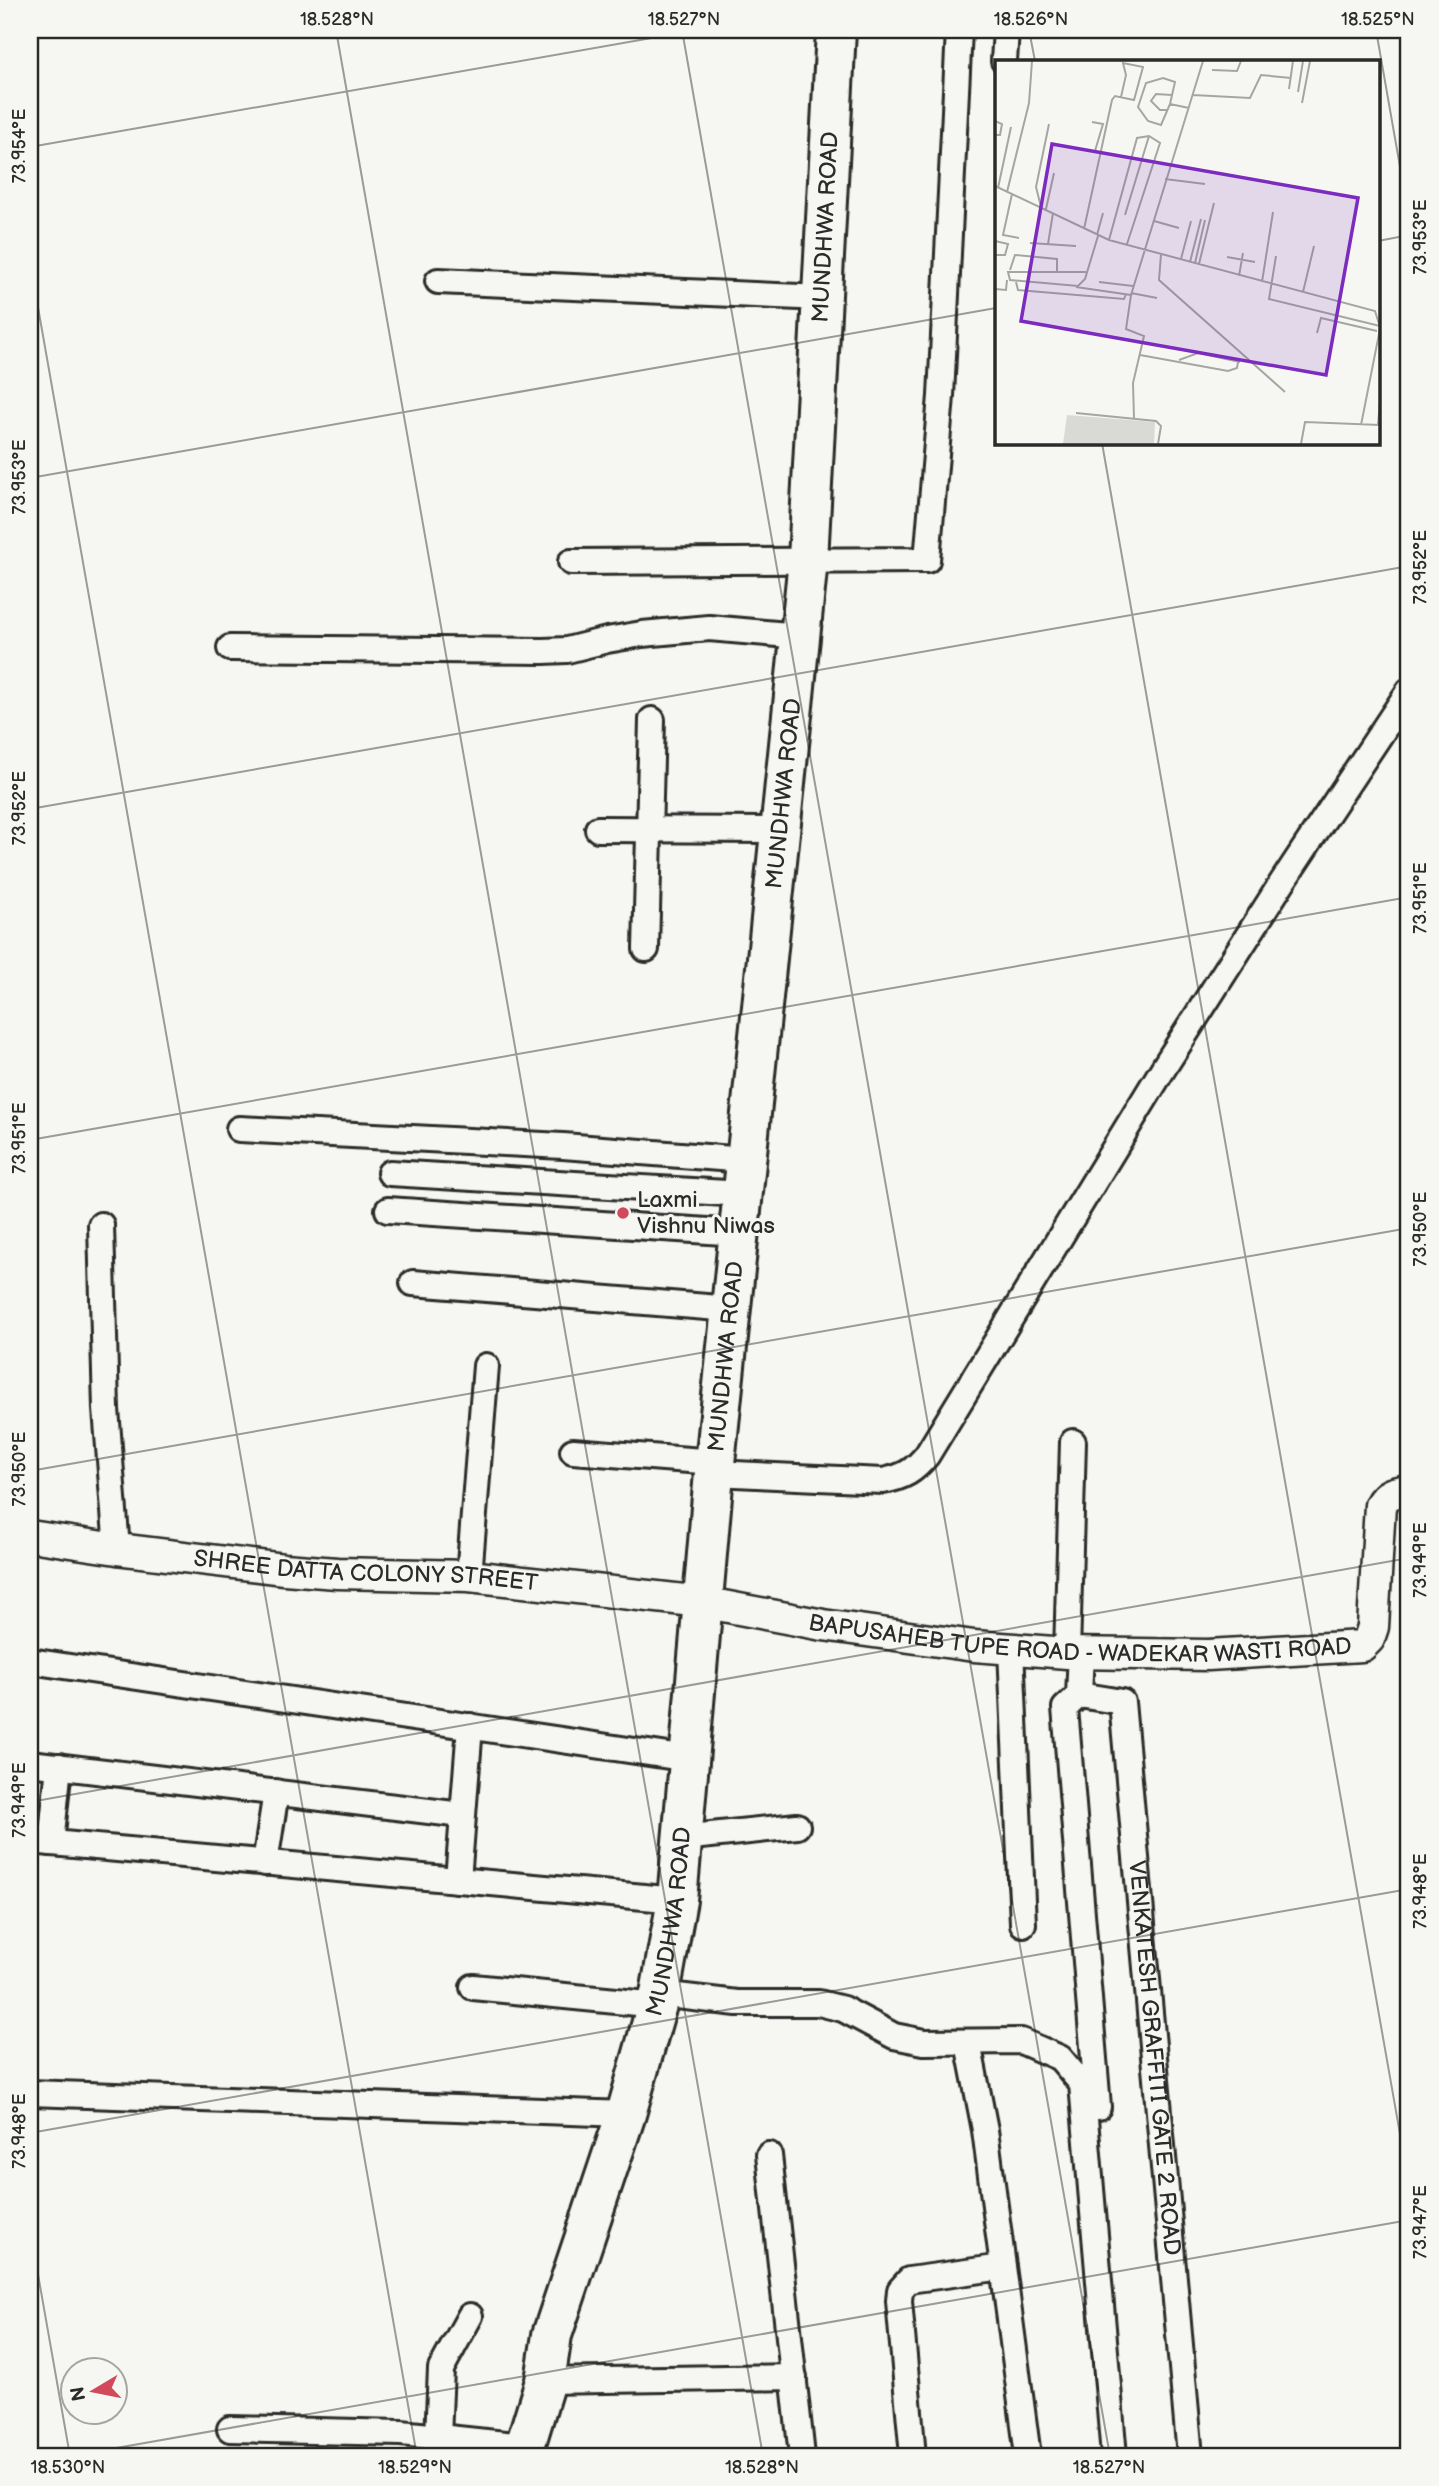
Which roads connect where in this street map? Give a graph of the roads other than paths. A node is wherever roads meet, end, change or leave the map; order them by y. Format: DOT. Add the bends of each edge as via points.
graph roads {
  1 [pos="835,30"];
  2 [pos="959,30"];
  3 [pos="1006,30"];
  4 [pos="1004,60"];
  5 [pos="438,281"];
  6 [pos="823,298"];
  7 [pos="808,559"];
  8 [pos="571,562"];
  9 [pos="800,636"];
  10 [pos="230,648"];
  11 [pos="1409,691"];
  12 [pos="652,720"];
  13 [pos="598,829"];
  14 [pos="650,829"];
  15 [pos="780,830"];
  16 [pos="646,949"];
  17 [pos="239,1129"];
  18 [pos="390,1173"];
  19 [pos="745,1177"];
  20 [pos="388,1210"];
  21 [pos="101,1225"];
  22 [pos="739,1233"];
  23 [pos="413,1283"];
  24 [pos="731,1309"];
  25 [pos="486,1366"];
  26 [pos="1073,1442"];
  27 [pos="573,1451"];
  28 [pos="714,1468"];
  29 [pos="1409,1490"];
  30 [pos="30,1536"];
  31 [pos="117,1549"];
  32 [pos="469,1576"];
  33 [pos="702,1602"];
  34 [pos="1011,1649"];
  35 [pos="1074,1653"];
  36 [pos="30,1661"];
  37 [pos="1079,1695"];
  38 [pos="470,1726"];
  39 [pos="689,1759"];
  40 [pos="30,1763"];
  41 [pos="60,1766"];
  42 [pos="276,1793"];
  43 [pos="462,1815"];
  44 [pos="797,1826"];
  45 [pos="682,1838"];
  46 [pos="41,1842"];
  47 [pos="265,1863"];
  48 [pos="458,1880"];
  49 [pos="677,1900"];
  50 [pos="1023,1924"];
  51 [pos="473,1987"];
  52 [pos="659,1999"];
  53 [pos="968,2043"];
  54 [pos="30,2093"];
  55 [pos="626,2114"];
  56 [pos="769,2155"];
  57 [pos="1003,2267"];
  58 [pos="470,2316"];
  59 [pos="794,2377"];
  60 [pos="545,2381"];
  61 [pos="230,2429"];
  62 [pos="438,2437"];
  63 [pos="524,2451"];
  64 [pos="802,2456"];
  65 [pos="913,2456"];
  66 [pos="1028,2456"];
  67 [pos="1114,2456"];
  68 [pos="1128,2456"];
  69 [pos="1190,2456"];
  1 -- 6 [label="main road, MUNDHWA ROAD"];
  2 -- 7 [label="street" via="941,396 927,560"];
  3 -- 4 [label="street"];
  5 -- 6 [label="street"];
  6 -- 7 [label="main road, MUNDHWA ROAD"];
  7 -- 8 [label="street"];
  7 -- 9 [label="main road, MUNDHWA ROAD"];
  9 -- 10 [label="street" via="709,628 642,634 567,650"];
  9 -- 15 [label="main road, MUNDHWA ROAD"];
  11 -- 28 [label="street" via="1173,1053 916,1468 903,1477 883,1480"];
  12 -- 14 [label="street"];
  13 -- 14 [label="street"];
  14 -- 15 [label="street"];
  14 -- 16 [label="street"];
  15 -- 19 [label="main road, MUNDHWA ROAD"];
  17 -- 19 [label="street" via="563,1146"];
  18 -- 19 [label="street"];
  19 -- 22 [label="main road, MUNDHWA ROAD"];
  20 -- 22 [label="street"];
  21 -- 31 [label="street" via="106,1409"];
  22 -- 24 [label="main road, MUNDHWA ROAD"];
  23 -- 24 [label="street"];
  24 -- 28 [label="main road, MUNDHWA ROAD"];
  25 -- 32 [label="street"];
  26 -- 35 [label="street"];
  27 -- 28 [label="street"];
  28 -- 33 [label="main road, MUNDHWA ROAD"];
  29 -- 35 [label="street, BAPUSAHEB TUPE ROAD - WADEKAR WASTI ROAD" via="1392,1492 1380,1505 1373,1627 1362,1646 1208,1655"];
  30 -- 31 [label="street, SHREE DATTA COLONY STREET"];
  31 -- 32 [label="street, SHREE DATTA COLONY STREET" via="337,1573"];
  32 -- 33 [label="street, SHREE DATTA COLONY STREET"];
  33 -- 34 [label="street, BAPUSAHEB TUPE ROAD - WADEKAR WASTI ROAD" via="823,1625"];
  33 -- 39 [label="main road, MUNDHWA ROAD"];
  34 -- 35 [label="street, BAPUSAHEB TUPE ROAD - WADEKAR WASTI ROAD"];
  34 -- 50 [label="street"];
  35 -- 37 [label="street"];
  36 -- 38 [label="street"];
  37 -- 68 [label="street" via="1065,1708"];
  37 -- 69 [label="street, VENKATESH GRAFFITI GATE 2 ROAD" via="1122,1702"];
  38 -- 39 [label="street"];
  38 -- 43 [label="street"];
  39 -- 45 [label="main road, MUNDHWA ROAD"];
  40 -- 41 [label="street"];
  41 -- 42 [label="street"];
  41 -- 46 [label="street"];
  42 -- 43 [label="street"];
  42 -- 47 [label="street"];
  43 -- 48 [label="street"];
  44 -- 45 [label="street"];
  45 -- 49 [label="main road, MUNDHWA ROAD"];
  46 -- 47 [label="street"];
  47 -- 48 [label="street"];
  48 -- 49 [label="street"];
  49 -- 52 [label="main road, MUNDHWA ROAD"];
  51 -- 52 [label="street"];
  52 -- 53 [label="street" via="819,2003 843,2009 894,2036"];
  52 -- 55 [label="main road, MUNDHWA ROAD"];
  53 -- 57 [label="street"];
  53 -- 67 [label="street" via="1021,2042 1060,2058 1082,2084"];
  54 -- 55 [label="street"];
  55 -- 60 [label="main road, MUNDHWA ROAD" via="552,2335"];
  56 -- 59 [label="street"];
  57 -- 65 [label="street" via="909,2280 900,2290"];
  57 -- 66 [label="street"];
  58 -- 62 [label="street" via="442,2369"];
  59 -- 60 [label="street"];
  59 -- 64 [label="street"];
  60 -- 63 [label="main road, MUNDHWA ROAD"];
  61 -- 62 [label="street"];
  62 -- 63 [label="street"];
}
